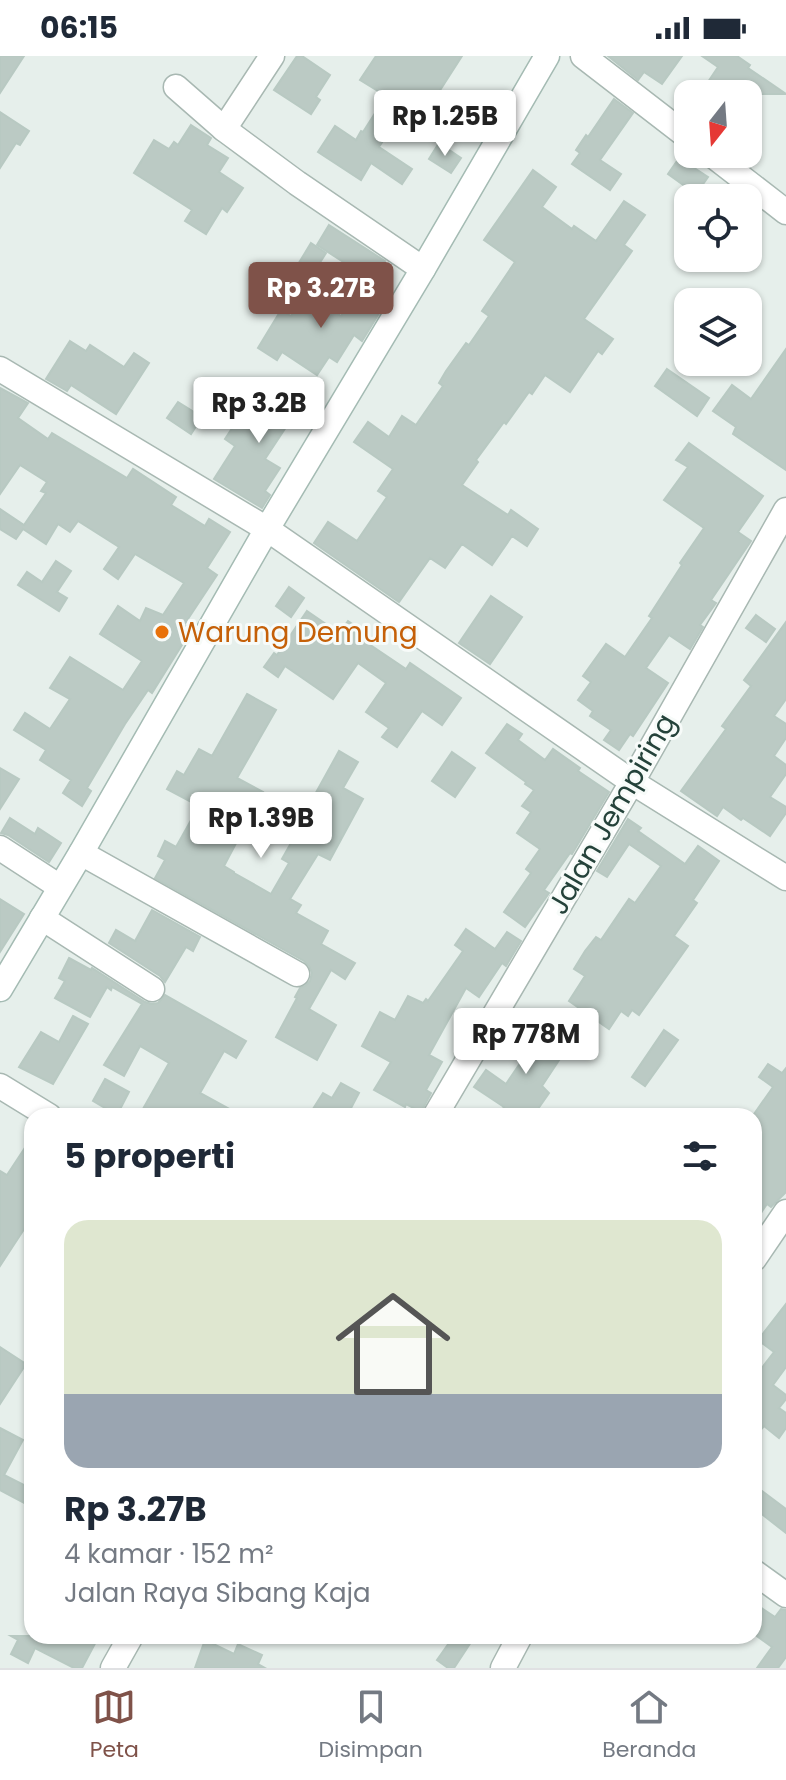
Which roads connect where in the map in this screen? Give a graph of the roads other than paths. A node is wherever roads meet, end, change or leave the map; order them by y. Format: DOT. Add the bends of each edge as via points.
graph roads {
  1 [pos="272,56"];
  2 [pos="547,56"];
  3 [pos="583,56"];
  4 [pos="176,87"];
  5 [pos="674,126"];
  6 [pos="224,129"];
  7 [pos="729,168"];
  8 [pos="786,212"];
  9 [pos="423,269"];
  10 [pos="0,369"];
  11 [pos="786,510"];
  12 [pos="267,529"];
  13 [pos="632,782"];
  14 [pos="0,848"];
  15 [pos="81,853"];
  16 [pos="786,878"];
  17 [pos="60,887"];
  18 [pos="42,918"];
  19 [pos="297,974"];
  20 [pos="0,989"];
  21 [pos="152,989"];
  22 [pos="0,1086"];
  23 [pos="36,1108"];
  24 [pos="440,1108"];
  25 [pos="786,1212"];
  26 [pos="762,1247"];
  27 [pos="762,1578"];
  28 [pos="786,1595"];
  29 [pos="126,1644"];
  30 [pos="516,1644"];
  31 [pos="113,1668"];
  32 [pos="503,1668"];
  1 -- 6 [label="street"];
  2 -- 9 [label="street"];
  3 -- 5 [label="street"];
  4 -- 6 [label="street"];
  6 -- 9 [label="street"];
  7 -- 8 [label="street"];
  9 -- 12 [label="street"];
  10 -- 12 [label="street"];
  11 -- 13 [label="street, Jalan Jempiring"];
  12 -- 13 [label="street"];
  12 -- 15 [label="street"];
  13 -- 16 [label="street"];
  13 -- 24 [label="street, Jalan Jempiring"];
  14 -- 17 [label="street"];
  15 -- 17 [label="street"];
  15 -- 19 [label="street"];
  17 -- 18 [label="street"];
  18 -- 20 [label="street"];
  18 -- 21 [label="street"];
  22 -- 23 [label="street"];
  25 -- 26 [label="street"];
  27 -- 28 [label="street"];
  29 -- 31 [label="street"];
  30 -- 32 [label="street"];
}
